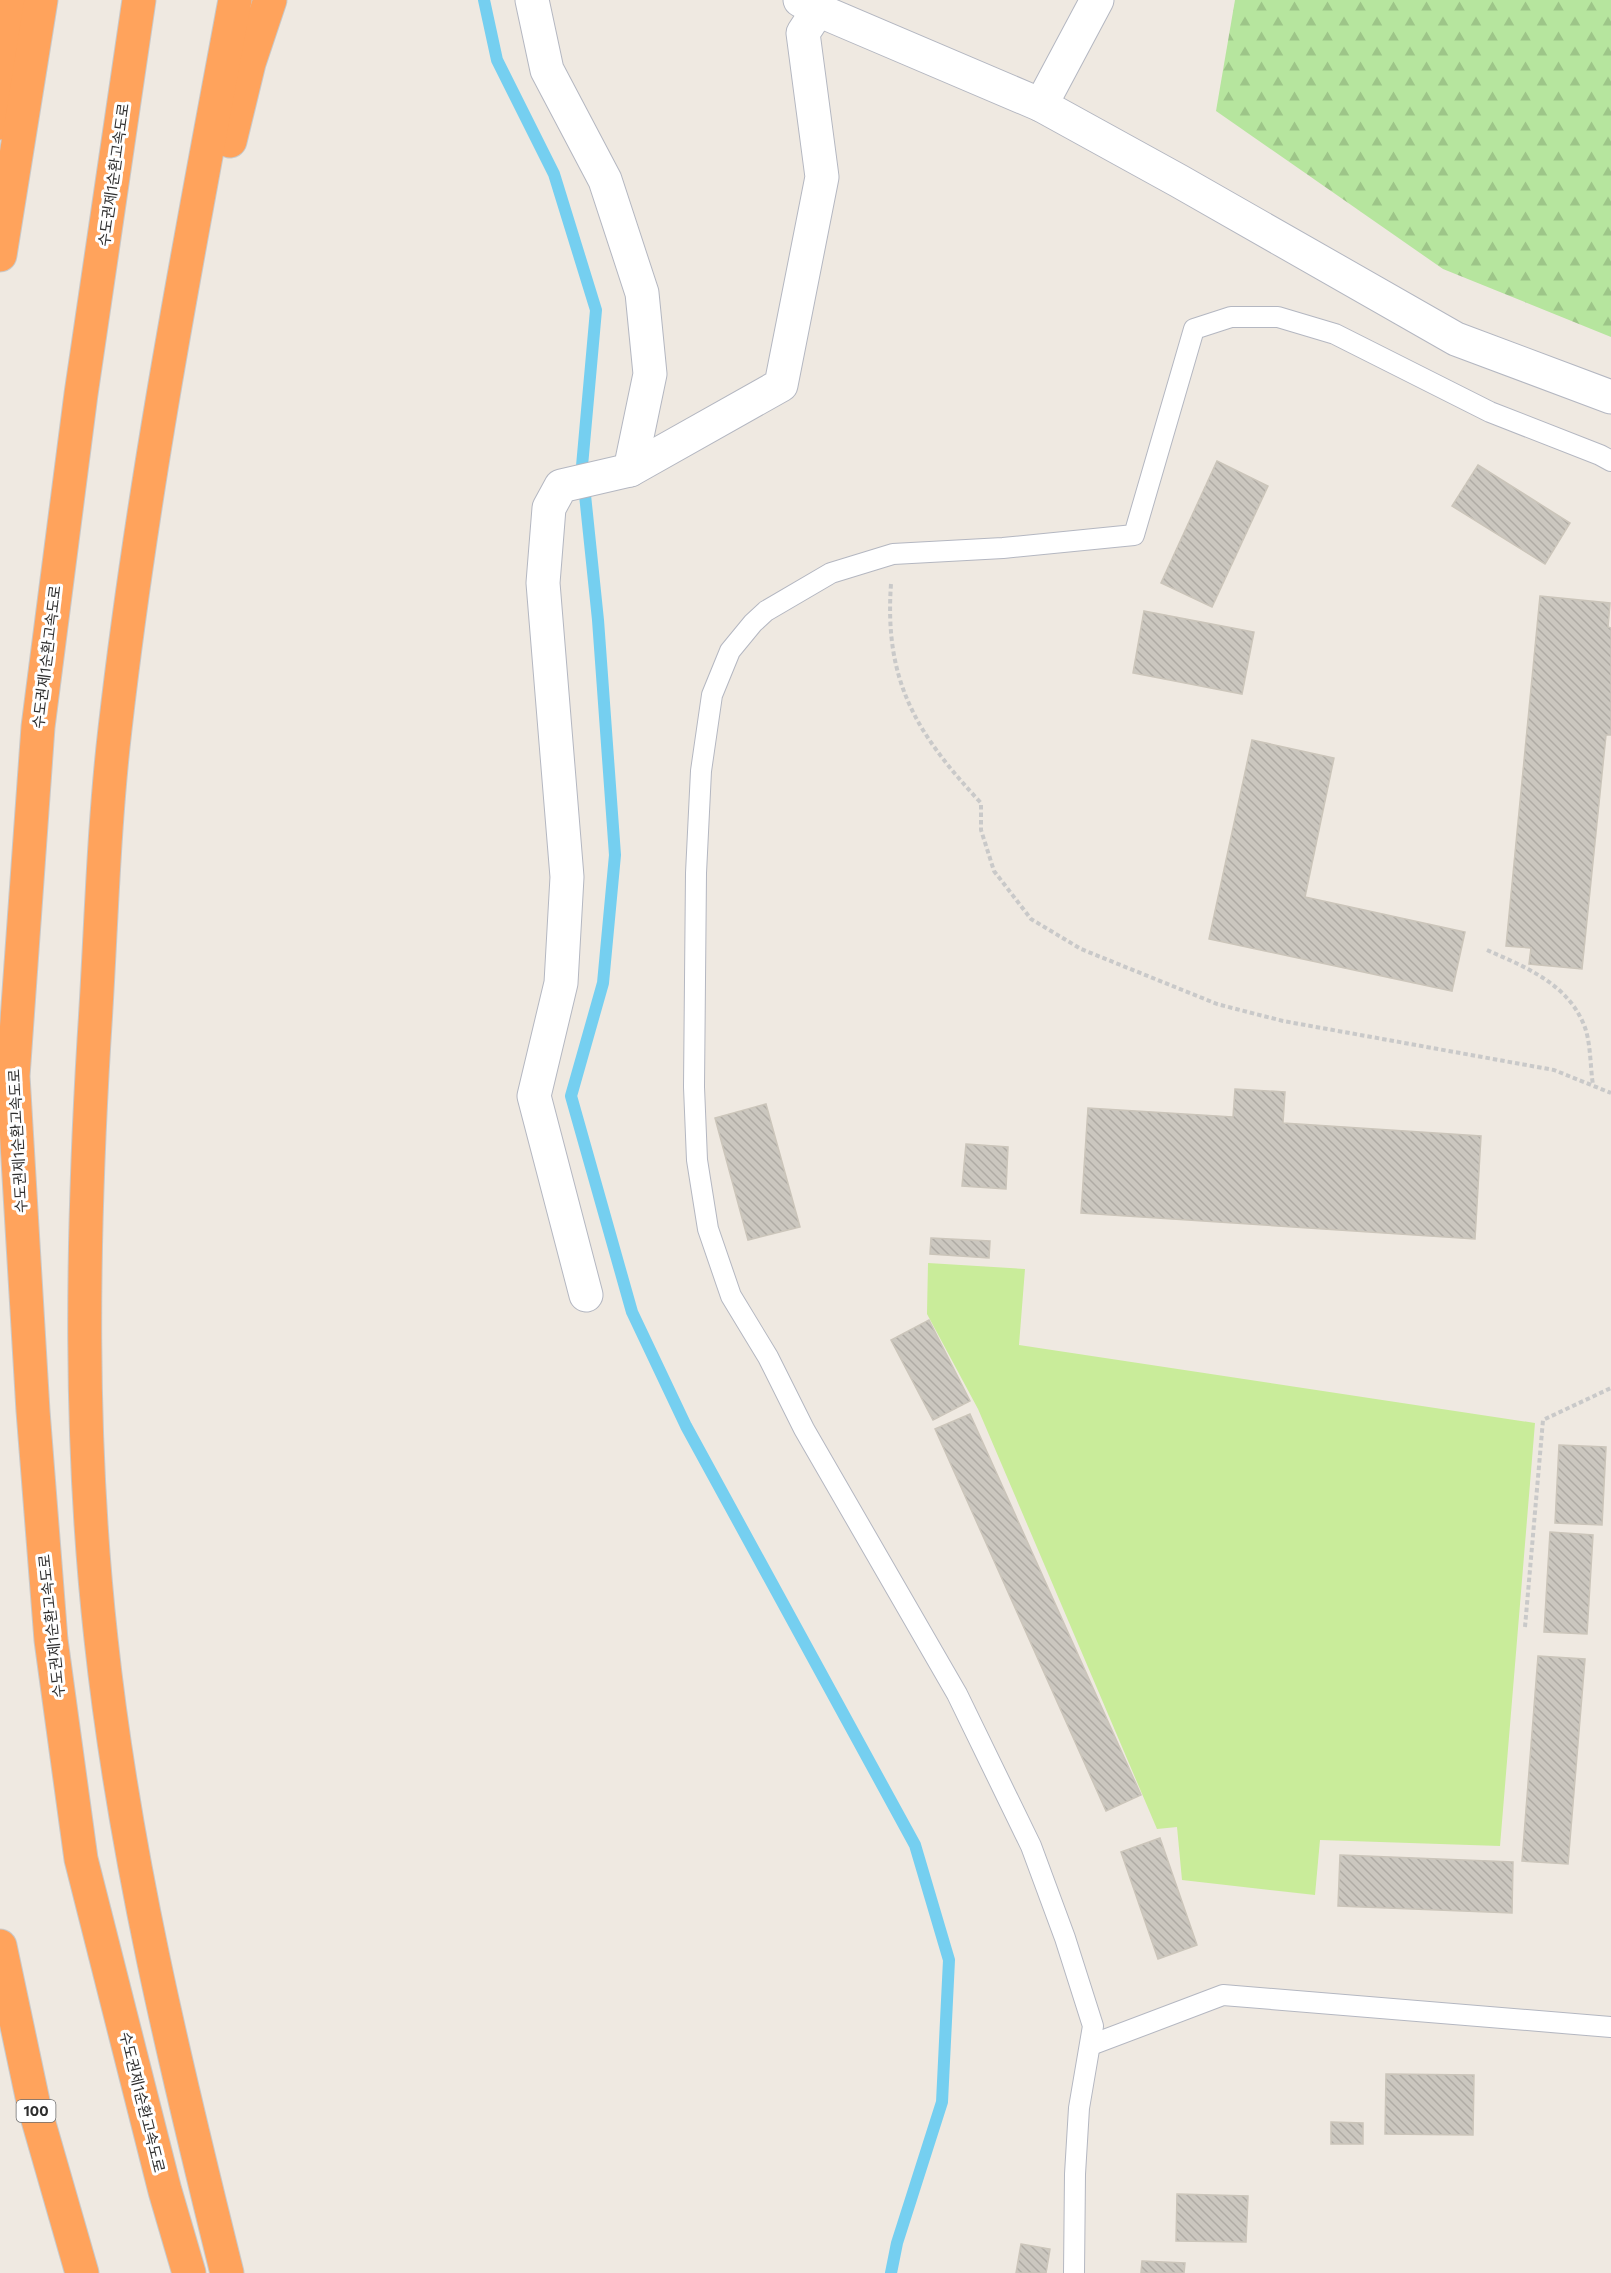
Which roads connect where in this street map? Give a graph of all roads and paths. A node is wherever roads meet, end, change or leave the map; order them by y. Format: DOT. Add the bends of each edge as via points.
graph roads {
  1 [pos="12,0"];
  2 [pos="41,0"];
  3 [pos="139,0"];
  4 [pos="235,0"];
  5 [pos="270,0"];
  6 [pos="532,0"];
  7 [pos="1097,0"];
  8 [pos="809,5"];
  9 [pos="1041,105"];
  10 [pos="0,123"];
  11 [pos="0,255"];
  12 [pos="1611,397"];
  13 [pos="1611,461"];
  14 [pos="621,473"];
  15 [pos="893,554"];
  16 [pos="135,565"];
  17 [pos="1487,950"];
  18 [pos="1593,1085"];
  19 [pos="1611,1093"];
  20 [pos="585,1295"];
  21 [pos="1611,1388"];
  22 [pos="1525,1628"];
  23 [pos="0,1946"];
  24 [pos="1611,2026"];
  25 [pos="1090,2045"];
  26 [pos="82,2273"];
  27 [pos="189,2273"];
  28 [pos="227,2273"];
  29 [pos="1074,2273"];
  1 -- 10 [label="highway"];
  2 -- 11 [label="highway"];
  3 -- 27 [label="highway, 수도권제1순환고속도로" via="81,394 38,727 13,1076 51,1640 81,1859"];
  4 -- 16 [label="highway" via="155,434"];
  5 -- 16 [label="highway" via="249,63 228,148"];
  6 -- 14 [label="street" via="547,70 605,180 642,293 650,374"];
  7 -- 9 [label="street"];
  8 -- 9 [label="street"];
  8 -- 14 [label="street" via="803,33 822,177 781,385"];
  9 -- 12 [label="street" via="1456,339"];
  13 -- 15 [label="lane" via="1490,412 1335,334 1278,317 1231,317 1194,329 1134,535"];
  14 -- 20 [label="street" via="561,486 549,508 543,583 567,877 561,983 534,1096"];
  15 -- 18 [label="path" via="890,641 900,685 922,730 981,803 981,830 994,871 1031,919 1081,949 1217,1004 1283,1021 1554,1070"];
  15 -- 25 [label="lane" via="831,573 766,611 730,651 712,695 701,771 696,873 697,1160 708,1229 731,1296 957,1694 1030,1846 1093,2026"];
  16 -- 28 [label="highway" via="114,736 88,1139 83,1324 90,1512 101,1640 121,1790 180,2084"];
  17 -- 18 [label="path" via="1554,984 1573,1004 1585,1027"];
  18 -- 19 [label="path"];
  21 -- 22 [label="path" via="1544,1420"];
  23 -- 26 [label="highway, 100" via="34,2106"];
  24 -- 25 [label="lane" via="1223,1995"];
  25 -- 29 [label="lane" via="1079,2108"];
}
